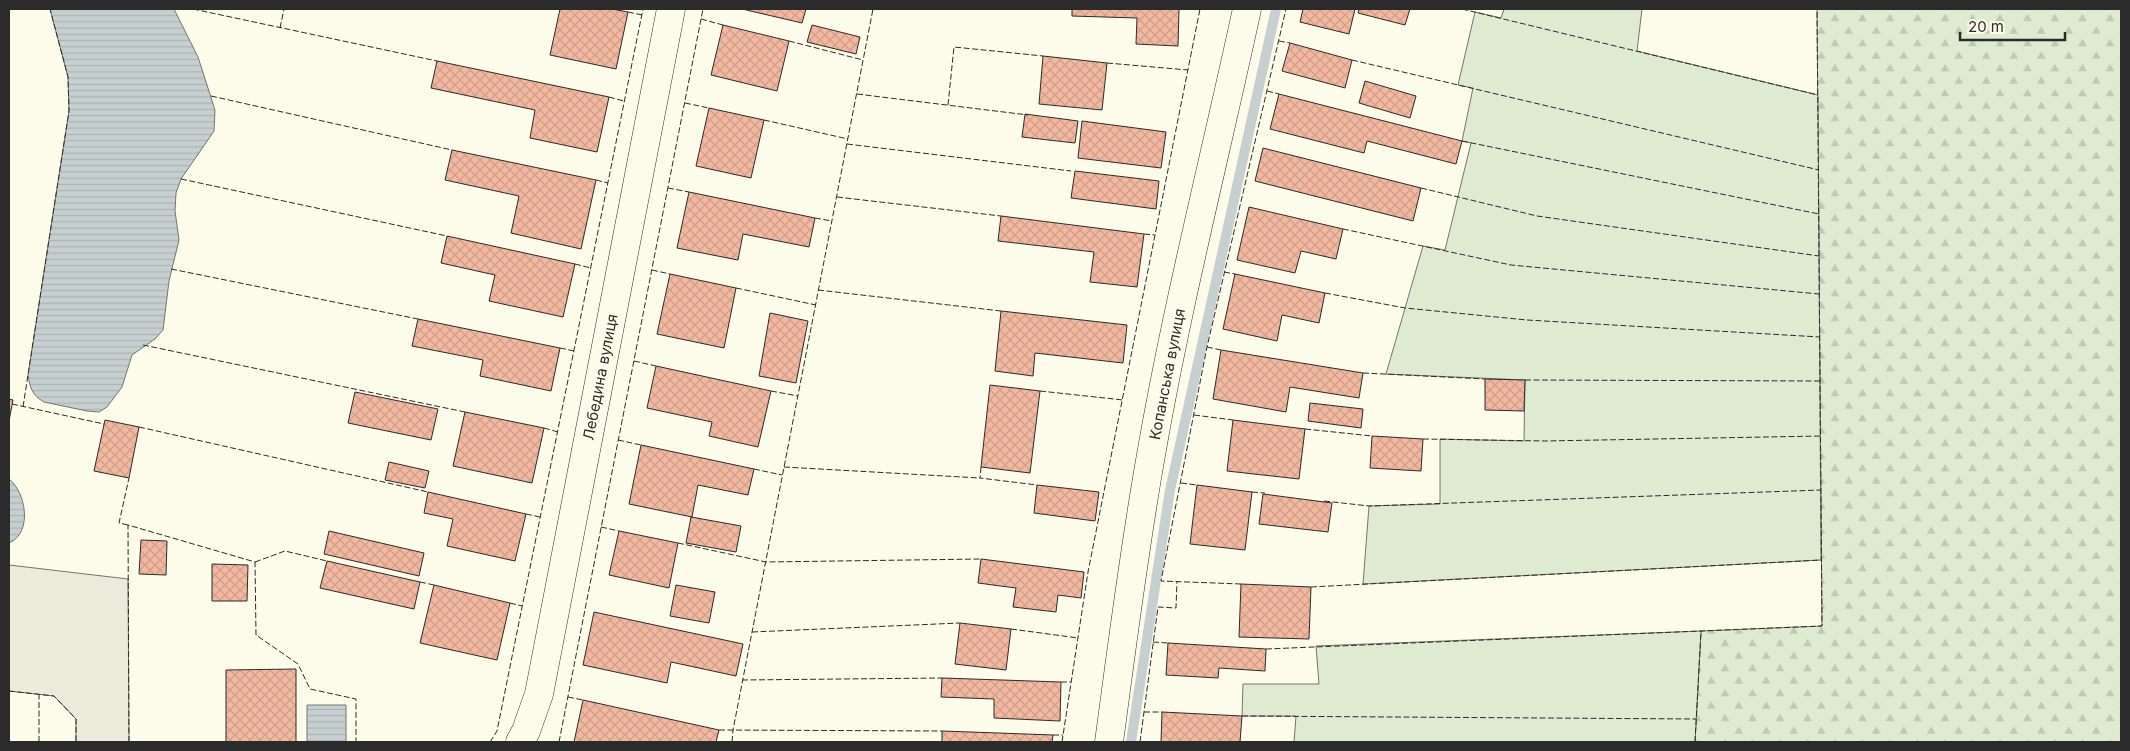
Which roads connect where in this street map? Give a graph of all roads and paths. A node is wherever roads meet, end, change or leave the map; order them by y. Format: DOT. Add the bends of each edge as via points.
graph roads {
  1 [pos="671,9"];
  2 [pos="1247,9"];
  3 [pos="520,742"];
  4 [pos="1109,742"];
  1 -- 3 [label="main road, Лебедина вулиця" via="539,694"];
  2 -- 4 [label="main road, Копанська вулиця" via="1216,156 1186,276 1151,454"];
}
